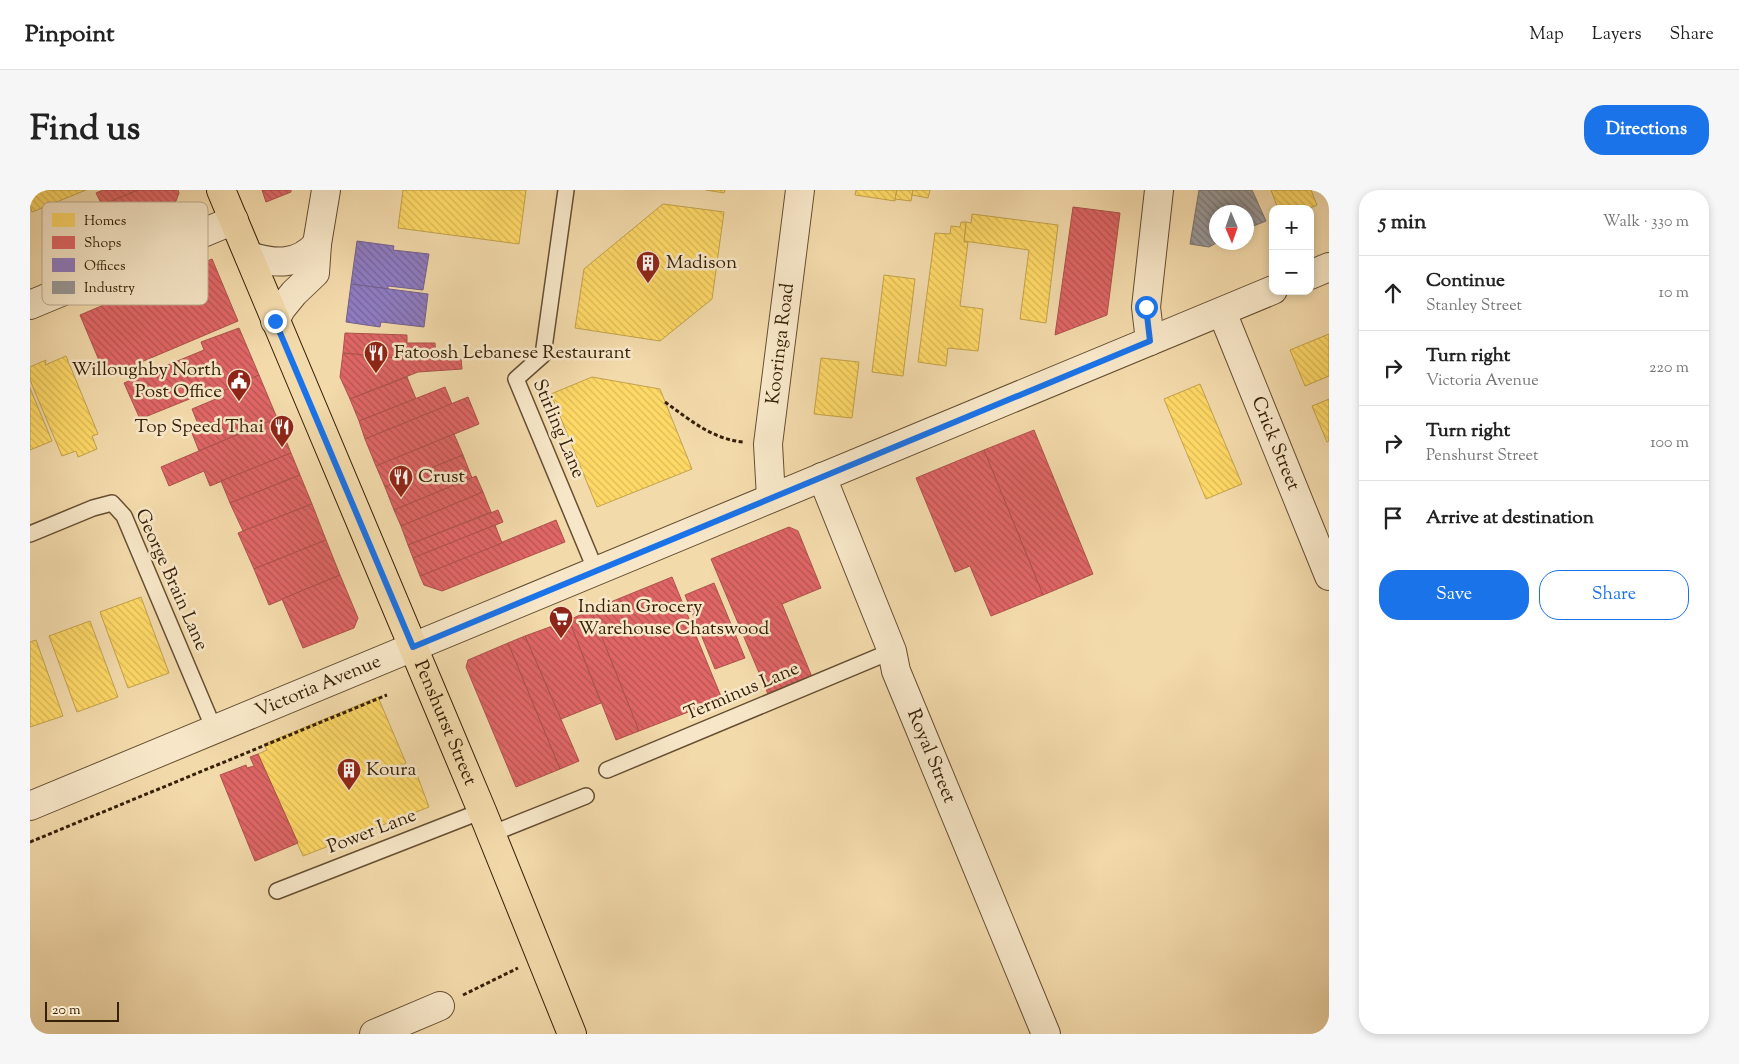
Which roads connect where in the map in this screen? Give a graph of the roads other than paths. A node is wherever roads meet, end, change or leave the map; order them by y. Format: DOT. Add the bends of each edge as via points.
graph roads {
  1 [pos="221,190"];
  2 [pos="326,190"];
  3 [pos="566,190"];
  4 [pos="800,190"];
  5 [pos="1159,190"];
  6 [pos="234,220"];
  7 [pos="208,231"];
  8 [pos="318,244"];
  9 [pos="249,256"];
  10 [pos="1329,267"];
  11 [pos="1314,273"];
  12 [pos="1269,292"];
  13 [pos="42,300"];
  14 [pos="30,305"];
  15 [pos="1222,312"];
  16 [pos="275,321"];
  17 [pos="1150,341"];
  18 [pos="822,477"];
  19 [pos="772,498"];
  20 [pos="30,534"];
  21 [pos="596,571"];
  22 [pos="1329,576"];
  23 [pos="413,647"];
  24 [pos="892,651"];
  25 [pos="214,729"];
  26 [pos="608,770"];
  27 [pos="586,796"];
  28 [pos="30,806"];
  29 [pos="486,823"];
  30 [pos="277,891"];
  31 [pos="440,1006"];
  32 [pos="374,1034"];
  33 [pos="572,1034"];
  34 [pos="1046,1034"];
  1 -- 6 [label="main road, Penshurst Street"];
  2 -- 8 [label="street"];
  3 -- 21 [label="lane, Stirling Lane" via="543,355 516,379"];
  4 -- 19 [label="street, Kooringa Road" via="768,444"];
  5 -- 17 [label="street" via="1146,307"];
  6 -- 7 [label="street"];
  6 -- 9 [label="main road, Penshurst Street"];
  8 -- 9 [label="street" via="309,254 290,261"];
  8 -- 16 [label="street" via="315,273 291,297"];
  9 -- 16 [label="main road, Penshurst Street"];
  10 -- 11 [label="street"];
  12 -- 15 [label="street, Victoria Avenue"];
  13 -- 14 [label="street"];
  15 -- 17 [label="street, Victoria Avenue"];
  15 -- 22 [label="street, Crick Street"];
  16 -- 23 [label="main road, Penshurst Street"];
  17 -- 18 [label="street, Victoria Avenue"];
  18 -- 19 [label="street, Victoria Avenue"];
  18 -- 24 [label="street, Royal Street"];
  19 -- 21 [label="street, Victoria Avenue"];
  20 -- 25 [label="lane, George Brain Lane" via="112,503 124,516"];
  21 -- 23 [label="street, Victoria Avenue"];
  23 -- 25 [label="street, Victoria Avenue"];
  23 -- 29 [label="main road, Penshurst Street"];
  24 -- 26 [label="lane, Terminus Lane"];
  24 -- 34 [label="street, Royal Street" via="896,671"];
  25 -- 28 [label="street, Victoria Avenue"];
  27 -- 29 [label="lane"];
  29 -- 30 [label="lane, Power Lane"];
  29 -- 33 [label="main road, Penshurst Street"];
  31 -- 32 [label="street"];
}
